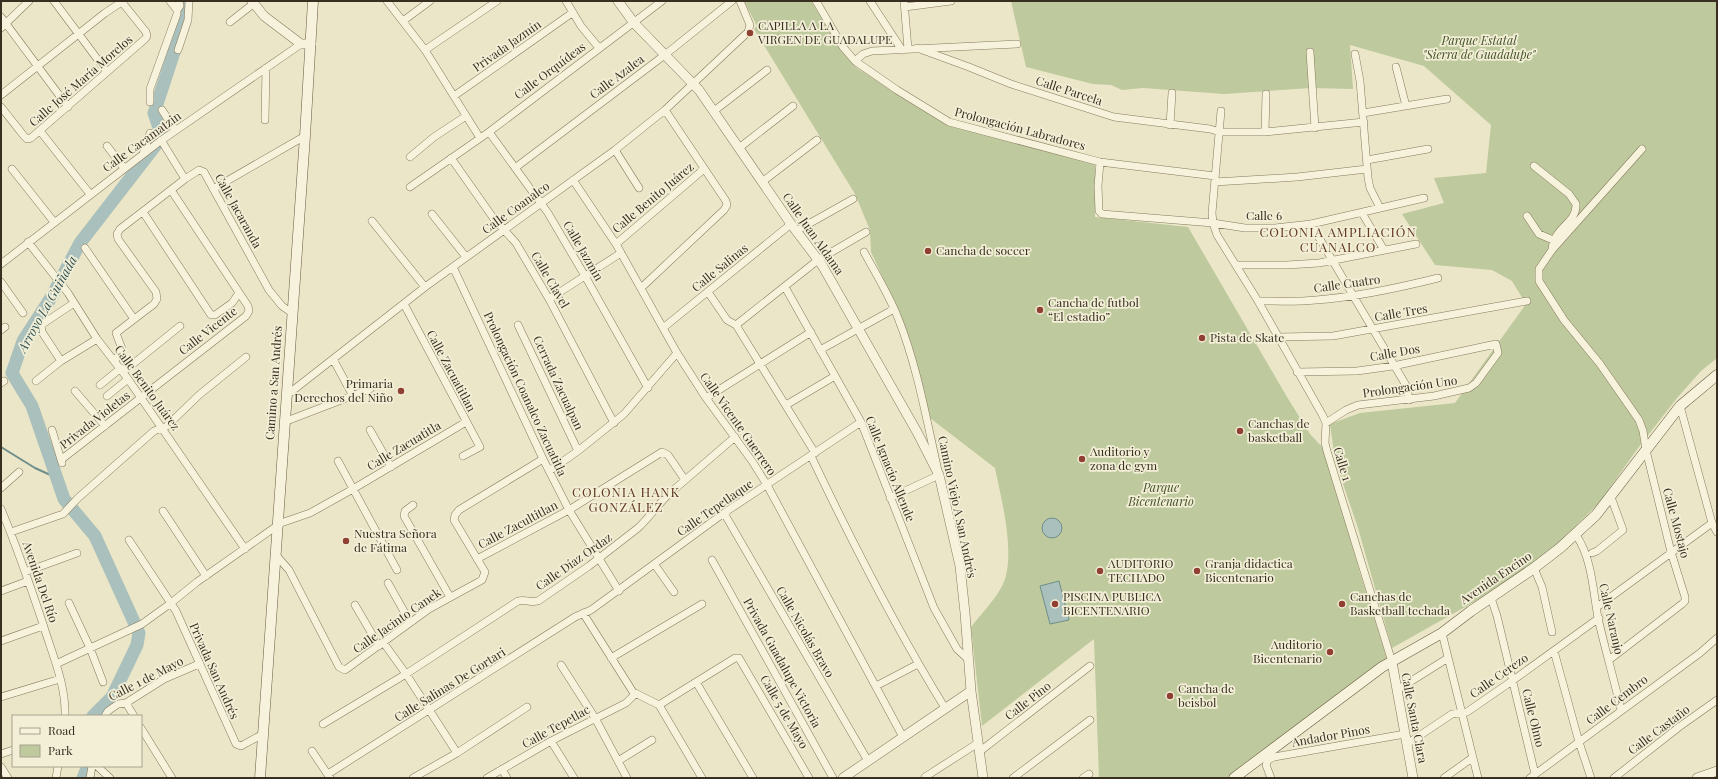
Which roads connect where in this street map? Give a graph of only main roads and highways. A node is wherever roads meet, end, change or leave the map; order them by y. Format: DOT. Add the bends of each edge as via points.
graph roads {
  1 [pos="313,1"];
  2 [pos="1717,375"];
  3 [pos="260,778"];
  4 [pos="1235,778"];
  1 -- 3 [label="main road, Camino a San Andrés" via="306,44 305,136"];
  2 -- 4 [label="main road, Avenida Encino" via="1680,406 1610,497 1576,535 1442,633 1382,667 1267,757"];
}
